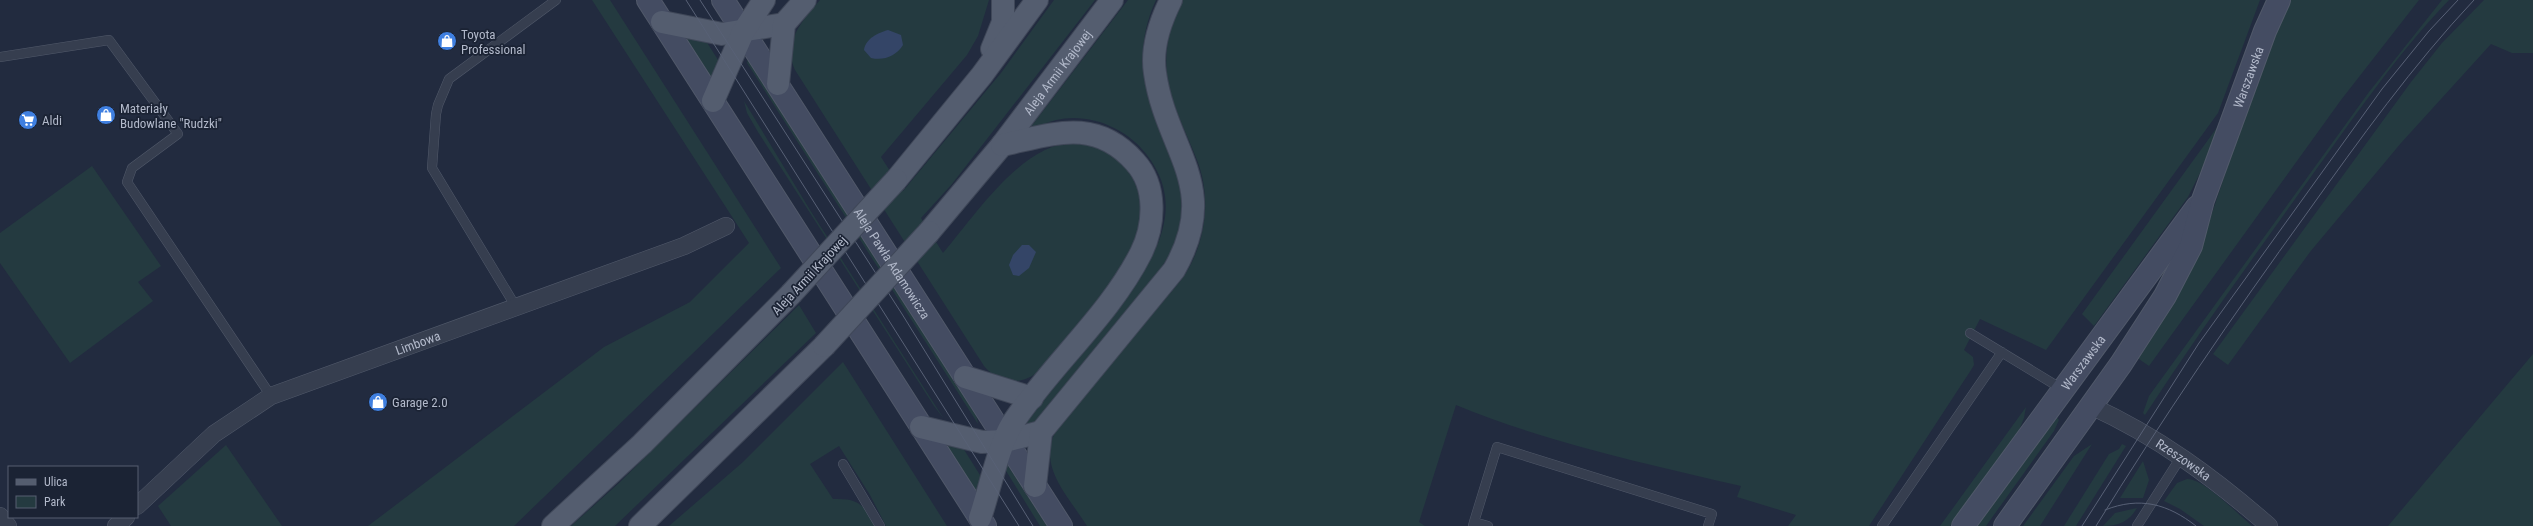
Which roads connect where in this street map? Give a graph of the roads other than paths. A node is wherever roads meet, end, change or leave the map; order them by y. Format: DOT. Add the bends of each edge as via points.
graph roads {
  1 [pos="556,0"];
  2 [pos="648,0"];
  3 [pos="723,0"];
  4 [pos="764,0"];
  5 [pos="805,0"];
  6 [pos="1003,0"];
  7 [pos="1038,0"];
  8 [pos="1112,0"];
  9 [pos="1171,0"];
  10 [pos="2279,0"];
  11 [pos="662,22"];
  12 [pos="784,24"];
  13 [pos="743,32"];
  14 [pos="0,57"];
  15 [pos="982,74"];
  16 [pos="778,84"];
  17 [pos="713,101"];
  18 [pos="1002,145"];
  19 [pos="2203,200"];
  20 [pos="726,226"];
  21 [pos="516,307"];
  22 [pos="1970,333"];
  23 [pos="2002,352"];
  24 [pos="965,377"];
  25 [pos="2062,389"];
  26 [pos="271,396"];
  27 [pos="1032,398"];
  28 [pos="2091,406"];
  29 [pos="921,427"];
  30 [pos="1041,432"];
  31 [pos="1005,441"];
  32 [pos="2181,457"];
  33 [pos="843,464"];
  34 [pos="1035,486"];
  35 [pos="138,505"];
  36 [pos="0,516"];
  37 [pos="125,518"];
  38 [pos="983,522"];
  39 [pos="1473,524"];
  40 [pos="8,526"];
  41 [pos="116,526"];
  42 [pos="553,526"];
  43 [pos="640,526"];
  44 [pos="880,526"];
  45 [pos="1061,526"];
  46 [pos="1488,526"];
  47 [pos="1708,526"];
  48 [pos="1882,526"];
  49 [pos="1963,526"];
  50 [pos="2005,526"];
  51 [pos="2137,526"];
  52 [pos="2269,526"];
  1 -- 21 [label="lane" via="449,79 436,114 432,168"];
  2 -- 11 [label="main road"];
  3 -- 13 [label="main road, Aleja Pawła Adamowicza"];
  4 -- 13 [label="main road"];
  5 -- 12 [label="main road"];
  6 -- 15 [label="main road" via="1003,22"];
  7 -- 15 [label="main road, Aleja Armii Krajowej"];
  8 -- 18 [label="main road, Aleja Armii Krajowej"];
  9 -- 30 [label="main road" via="1162,17 1155,44 1154,72 1161,100 1191,178 1193,206 1190,234 1184,254 1174,270"];
  10 -- 19 [label="main road, Warszawska" via="2264,31"];
  11 -- 13 [label="main road" via="706,32"];
  11 -- 17 [label="main road"];
  12 -- 13 [label="main road"];
  12 -- 16 [label="main road"];
  13 -- 16 [label="main road, Aleja Pawła Adamowicza"];
  13 -- 17 [label="main road"];
  14 -- 26 [label="lane" via="108,40 178,134 132,168 127,182"];
  15 -- 42 [label="main road, Aleja Armii Krajowej, bridge" via="896,180 791,294 642,444"];
  16 -- 24 [label="main road, Aleja Pawła Adamowicza"];
  17 -- 29 [label="main road"];
  18 -- 27 [label="main road" via="1060,132 1093,133 1122,148 1140,167 1150,191 1150,226 1142,252 1118,289"];
  18 -- 43 [label="main road, Aleja Armii Krajowej, bridge" via="929,232 824,346"];
  19 -- 25 [label="main road, Warszawska"];
  19 -- 28 [label="main road, Warszawska" via="2191,246 2165,296"];
  20 -- 21 [label="street, Limbowa" via="684,246"];
  21 -- 26 [label="street, Limbowa"];
  22 -- 23 [label="lane"];
  23 -- 25 [label="lane"];
  23 -- 48 [label="lane"];
  24 -- 27 [label="main road"];
  24 -- 31 [label="main road, Aleja Pawła Adamowicza"];
  25 -- 28 [label="main road"];
  25 -- 49 [label="main road, Warszawska"];
  26 -- 35 [label="street, Limbowa" via="214,434"];
  27 -- 31 [label="main road" via="1011,426"];
  28 -- 32 [label="street, Rzeszowska" via="2120,419"];
  28 -- 50 [label="main road, Warszawska"];
  29 -- 31 [label="main road" via="982,442"];
  29 -- 38 [label="main road"];
  30 -- 31 [label="main road"];
  30 -- 34 [label="main road"];
  31 -- 34 [label="main road, Aleja Pawła Adamowicza"];
  31 -- 38 [label="main road"];
  32 -- 51 [label="lane"];
  32 -- 52 [label="street, Rzeszowska" via="2225,488"];
  33 -- 44 [label="lane"];
  34 -- 45 [label="main road, Aleja Pawła Adamowicza"];
  36 -- 40 [label="street"];
  37 -- 41 [label="street"];
  39 -- 46 [label="lane"];
  39 -- 47 [label="lane" via="1497,447 1712,514"];
}
